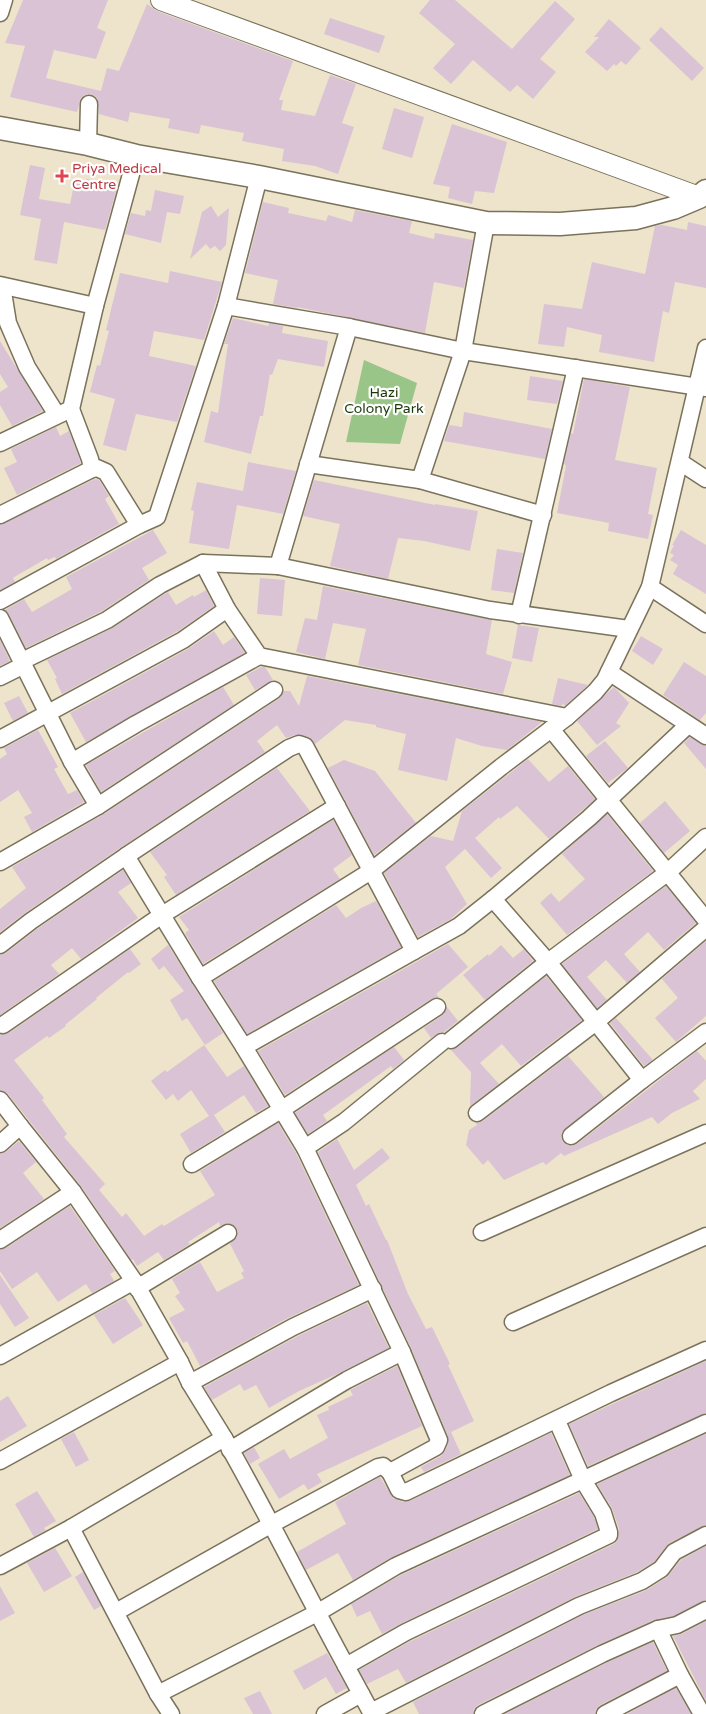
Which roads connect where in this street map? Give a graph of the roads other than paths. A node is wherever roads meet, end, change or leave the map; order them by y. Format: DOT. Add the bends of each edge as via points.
graph roads {
  1 [pos="4,0"];
  2 [pos="161,0"];
  3 [pos="0,13"];
  4 [pos="88,104"];
  5 [pos="0,128"];
  6 [pos="88,144"];
  7 [pos="136,156"];
  8 [pos="259,177"];
  9 [pos="704,196"];
  10 [pos="486,224"];
  11 [pos="1,286"];
  12 [pos="95,306"];
  13 [pos="226,306"];
  14 [pos="348,328"];
  15 [pos="706,348"];
  16 [pos="463,351"];
  17 [pos="576,368"];
  18 [pos="701,387"];
  19 [pos="64,412"];
  20 [pos="0,443"];
  21 [pos="680,462"];
  22 [pos="308,464"];
  23 [pos="92,469"];
  24 [pos="706,479"];
  25 [pos="420,480"];
  26 [pos="0,515"];
  27 [pos="543,515"];
  28 [pos="139,525"];
  29 [pos="203,564"];
  30 [pos="278,566"];
  31 [pos="650,587"];
  32 [pos="0,601"];
  33 [pos="227,609"];
  34 [pos="520,615"];
  35 [pos="0,618"];
  36 [pos="706,624"];
  37 [pos="629,629"];
  38 [pos="259,656"];
  39 [pos="23,663"];
  40 [pos="609,672"];
  41 [pos="0,677"];
  42 [pos="274,690"];
  43 [pos="47,714"];
  44 [pos="567,717"];
  45 [pos="688,725"];
  46 [pos="551,729"];
  47 [pos="706,736"];
  48 [pos="0,738"];
  49 [pos="72,762"];
  50 [pos="608,800"];
  51 [pos="98,806"];
  52 [pos="338,806"];
  53 [pos="706,836"];
  54 [pos="126,856"];
  55 [pos="0,862"];
  56 [pos="371,871"];
  57 [pos="667,873"];
  58 [pos="493,899"];
  59 [pos="162,916"];
  60 [pos="706,920"];
  61 [pos="706,928"];
  62 [pos="0,945"];
  63 [pos="414,951"];
  64 [pos="548,962"];
  65 [pos="200,978"];
  66 [pos="437,1007"];
  67 [pos="596,1022"];
  68 [pos="4,1025"];
  69 [pos="706,1032"];
  70 [pos="244,1047"];
  71 [pos="642,1080"];
  72 [pos="0,1100"];
  73 [pos="281,1110"];
  74 [pos="477,1113"];
  75 [pos="20,1126"];
  76 [pos="706,1133"];
  77 [pos="571,1136"];
  78 [pos="0,1144"];
  79 [pos="305,1148"];
  80 [pos="192,1164"];
  81 [pos="73,1192"];
  82 [pos="482,1232"];
  83 [pos="228,1234"];
  84 [pos="706,1236"];
  85 [pos="0,1240"];
  86 [pos="136,1285"];
  87 [pos="373,1289"];
  88 [pos="513,1322"];
  89 [pos="706,1350"];
  90 [pos="402,1352"];
  91 [pos="1,1354"];
  92 [pos="180,1362"];
  93 [pos="190,1383"];
  94 [pos="557,1420"];
  95 [pos="706,1423"];
  96 [pos="227,1444"];
  97 [pos="0,1461"];
  98 [pos="390,1472"];
  99 [pos="583,1480"];
  100 [pos="272,1524"];
  101 [pos="71,1528"];
  102 [pos="706,1535"];
  103 [pos="0,1566"];
  104 [pos="706,1610"];
  105 [pos="116,1612"];
  106 [pos="317,1613"];
  107 [pos="658,1629"];
  108 [pos="346,1666"];
  109 [pos="680,1675"];
  110 [pos="158,1694"];
  111 [pos="361,1694"];
  112 [pos="372,1713"];
  113 [pos="171,1714"];
  114 [pos="325,1714"];
  115 [pos="483,1714"];
  116 [pos="605,1714"];
  117 [pos="702,1714"];
  1 -- 3 [label="street"];
  2 -- 9 [label="street"];
  4 -- 6 [label="street"];
  5 -- 6 [label="main road"];
  6 -- 7 [label="main road"];
  7 -- 8 [label="main road"];
  7 -- 12 [label="street"];
  8 -- 10 [label="main road"];
  8 -- 13 [label="street"];
  9 -- 10 [label="main road" via="636,218 560,224"];
  10 -- 16 [label="street"];
  11 -- 12 [label="street"];
  11 -- 19 [label="street" via="8,323 27,367"];
  12 -- 19 [label="street"];
  13 -- 14 [label="street"];
  13 -- 28 [label="street" via="157,517"];
  14 -- 16 [label="street"];
  14 -- 22 [label="street"];
  15 -- 18 [label="street"];
  16 -- 17 [label="street"];
  16 -- 25 [label="street"];
  17 -- 18 [label="street"];
  17 -- 27 [label="street"];
  18 -- 21 [label="street"];
  19 -- 20 [label="street"];
  19 -- 23 [label="street" via="90,459"];
  21 -- 24 [label="street"];
  21 -- 31 [label="street"];
  22 -- 25 [label="street"];
  22 -- 30 [label="street"];
  23 -- 26 [label="street"];
  23 -- 28 [label="street" via="106,472"];
  25 -- 27 [label="street"];
  27 -- 34 [label="street"];
  28 -- 32 [label="street"];
  29 -- 30 [label="street"];
  29 -- 33 [label="street"];
  29 -- 39 [label="street" via="160,585 108,620"];
  30 -- 34 [label="street"];
  31 -- 36 [label="street"];
  31 -- 37 [label="street"];
  33 -- 38 [label="street"];
  33 -- 43 [label="street" via="183,640"];
  34 -- 37 [label="street"];
  35 -- 39 [label="street"];
  37 -- 40 [label="street"];
  38 -- 44 [label="street"];
  38 -- 49 [label="street"];
  39 -- 41 [label="street"];
  39 -- 43 [label="street"];
  40 -- 44 [label="street" via="595,692"];
  40 -- 45 [label="street"];
  42 -- 51 [label="street"];
  43 -- 48 [label="street"];
  43 -- 49 [label="street"];
  44 -- 46 [label="street"];
  45 -- 47 [label="street"];
  45 -- 50 [label="street"];
  46 -- 50 [label="street"];
  46 -- 56 [label="street"];
  49 -- 51 [label="street"];
  50 -- 57 [label="street"];
  50 -- 58 [label="street"];
  51 -- 55 [label="street"];
  52 -- 54 [label="street" via="305,746 299,744"];
  52 -- 56 [label="street"];
  52 -- 59 [label="street"];
  53 -- 57 [label="street"];
  54 -- 59 [label="street"];
  54 -- 62 [label="street"];
  56 -- 63 [label="street"];
  56 -- 65 [label="street"];
  57 -- 60 [label="street"];
  57 -- 64 [label="street"];
  58 -- 63 [label="street" via="459,926"];
  58 -- 64 [label="street"];
  59 -- 65 [label="street"];
  59 -- 68 [label="street"];
  61 -- 67 [label="street"];
  63 -- 70 [label="street"];
  64 -- 67 [label="street"];
  64 -- 79 [label="street" via="344,1122"];
  65 -- 70 [label="street"];
  66 -- 73 [label="street"];
  67 -- 71 [label="street"];
  67 -- 74 [label="street"];
  69 -- 71 [label="street"];
  70 -- 73 [label="street"];
  71 -- 77 [label="street"];
  72 -- 75 [label="street"];
  73 -- 79 [label="street"];
  73 -- 80 [label="street"];
  75 -- 78 [label="street"];
  75 -- 81 [label="street"];
  76 -- 82 [label="street"];
  79 -- 87 [label="street"];
  81 -- 85 [label="street"];
  81 -- 86 [label="street"];
  83 -- 86 [label="street"];
  84 -- 88 [label="street"];
  86 -- 91 [label="street"];
  86 -- 92 [label="street"];
  87 -- 90 [label="street"];
  87 -- 93 [label="street" via="293,1327"];
  89 -- 94 [label="street"];
  90 -- 96 [label="street"];
  90 -- 98 [label="street" via="439,1440 436,1447"];
  92 -- 93 [label="street"];
  92 -- 97 [label="street"];
  93 -- 96 [label="street"];
  94 -- 98 [label="street" via="406,1492 399,1490"];
  94 -- 99 [label="street"];
  95 -- 99 [label="street"];
  96 -- 100 [label="street"];
  96 -- 101 [label="street"];
  98 -- 100 [label="street" via="378,1467"];
  99 -- 106 [label="street" via="396,1566"];
  99 -- 108 [label="street" via="603,1513 609,1532 607,1537 406,1632"];
  100 -- 105 [label="street"];
  100 -- 106 [label="street"];
  101 -- 103 [label="street"];
  101 -- 105 [label="street"];
  102 -- 112 [label="street" via="674,1552 661,1569 642,1581 579,1606"];
  104 -- 107 [label="street" via="678,1625"];
  105 -- 110 [label="street"];
  106 -- 108 [label="street"];
  106 -- 110 [label="street"];
  107 -- 109 [label="street"];
  107 -- 115 [label="street"];
  108 -- 111 [label="street"];
  109 -- 116 [label="street"];
  109 -- 117 [label="street"];
  110 -- 113 [label="street"];
  111 -- 112 [label="street"];
  111 -- 114 [label="street"];
}
